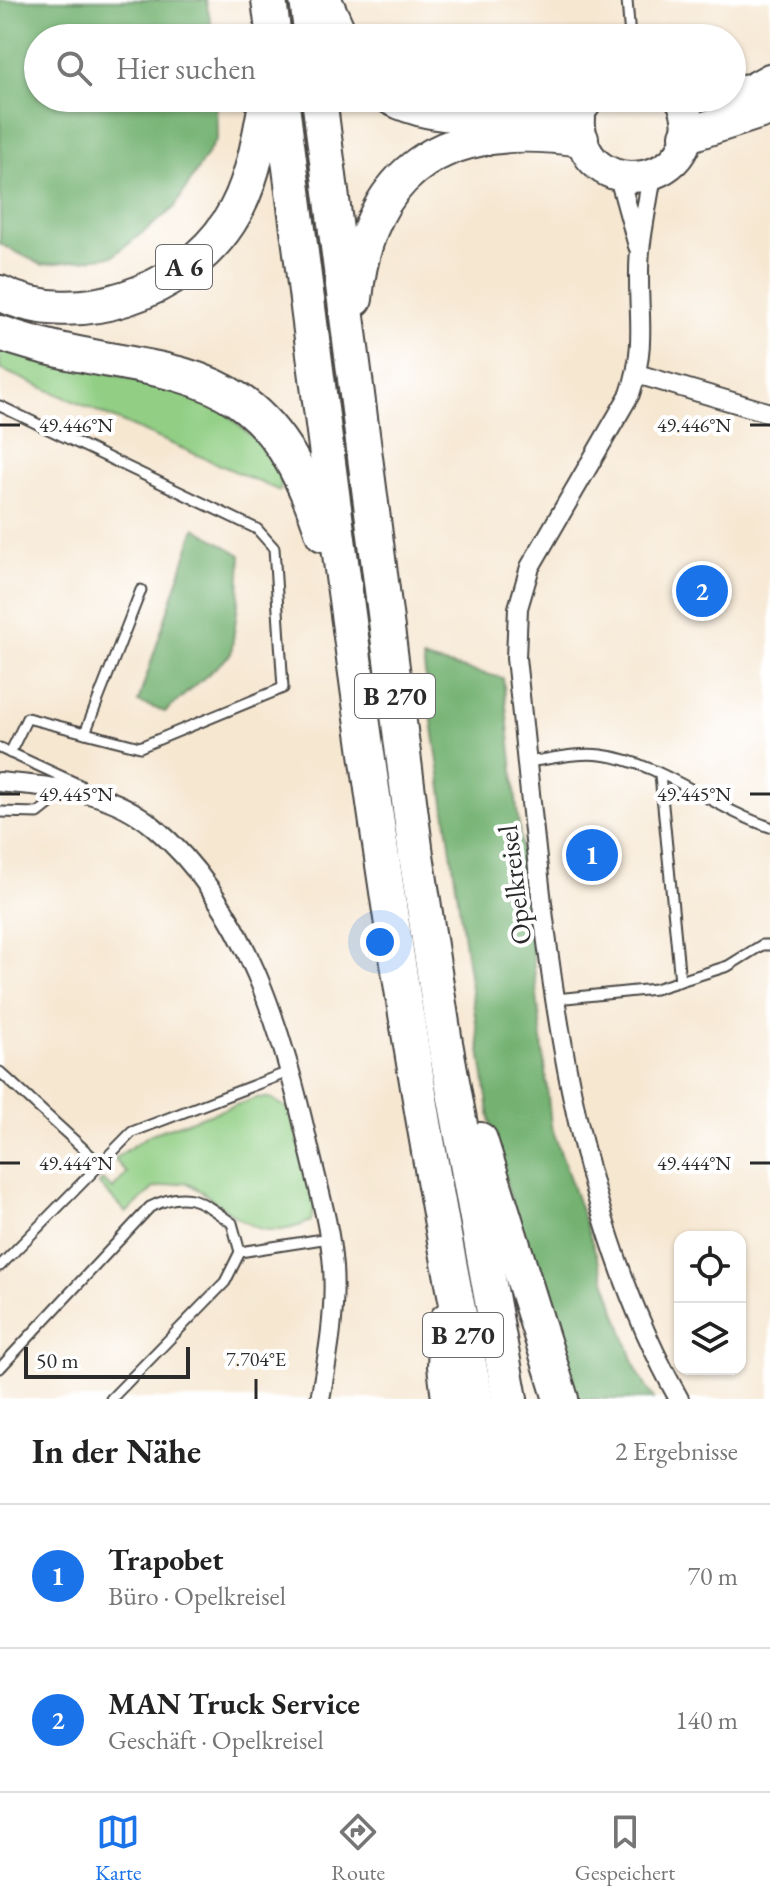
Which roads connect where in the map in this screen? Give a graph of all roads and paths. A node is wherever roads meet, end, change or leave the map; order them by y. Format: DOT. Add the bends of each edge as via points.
graph roads {
  1 [pos="307,0"];
  2 [pos="324,0"];
  3 [pos="627,0"];
  4 [pos="310,24"];
  5 [pos="335,24"];
  6 [pos="629,24"];
  7 [pos="770,81"];
  8 [pos="746,92"];
  9 [pos="770,108"];
  10 [pos="264,112"];
  11 [pos="283,112"];
  12 [pos="321,112"];
  13 [pos="439,112"];
  14 [pos="490,112"];
  15 [pos="584,112"];
  16 [pos="686,112"];
  17 [pos="687,135"];
  18 [pos="581,139"];
  19 [pos="652,175"];
  20 [pos="619,177"];
  21 [pos="640,253"];
  22 [pos="0,293"];
  23 [pos="0,333"];
  24 [pos="351,348"];
  25 [pos="637,374"];
  26 [pos="0,406"];
  27 [pos="770,413"];
  28 [pos="141,590"];
  29 [pos="350,626"];
  30 [pos="85,733"];
  31 [pos="0,748"];
  32 [pos="10,753"];
  33 [pos="528,762"];
  34 [pos="660,775"];
  35 [pos="0,782"];
  36 [pos="67,790"];
  37 [pos="97,794"];
  38 [pos="0,812"];
  39 [pos="770,827"];
  40 [pos="770,945"];
  41 [pos="680,981"];
  42 [pos="556,999"];
  43 [pos="445,1043"];
  44 [pos="291,1071"];
  45 [pos="0,1072"];
  46 [pos="100,1164"];
  47 [pos="329,1238"];
  48 [pos="240,1252"];
  49 [pos="0,1266"];
  50 [pos="450,1271"];
  51 [pos="0,1368"];
  52 [pos="111,1399"];
  53 [pos="320,1399"];
  54 [pos="449,1399"];
  55 [pos="476,1399"];
  56 [pos="510,1399"];
  57 [pos="561,1399"];
  58 [pos="679,1399"];
  1 -- 4 [label="highway"];
  2 -- 5 [label="highway"];
  3 -- 6 [label="lane"];
  7 -- 8 [label="highway"];
  9 -- 17 [label="highway"];
  10 -- 22 [label="highway, A 6" via="246,187 229,223 166,281 87,307 50,307"];
  11 -- 29 [label="highway, B 270"];
  12 -- 24 [label="highway, B 270"];
  13 -- 14 [label="highway"];
  15 -- 18 [label="main road"];
  16 -- 17 [label="main road"];
  17 -- 19 [label="main road" via="668,166"];
  18 -- 20 [label="main road" via="589,156"];
  18 -- 24 [label="highway" via="473,138 435,151 407,173 371,227 356,290"];
  19 -- 20 [label="main road"];
  19 -- 21 [label="street, Opelkreisel"];
  20 -- 21 [label="street, Opelkreisel"];
  21 -- 25 [label="street, Opelkreisel"];
  23 -- 29 [label="highway, B 270" via="201,380 235,397 266,422 304,479"];
  24 -- 43 [label="highway, B 270"];
  25 -- 27 [label="street"];
  25 -- 33 [label="street, Opelkreisel" via="530,567 518,608 516,658"];
  26 -- 30 [label="lane" via="257,529 274,548 283,688 140,747"];
  28 -- 30 [label="lane"];
  29 -- 50 [label="highway, B 270" via="388,903"];
  30 -- 32 [label="lane" via="27,718"];
  31 -- 32 [label="lane"];
  32 -- 37 [label="lane"];
  33 -- 34 [label="lane" via="598,754 634,761"];
  33 -- 42 [label="street, Opelkreisel"];
  34 -- 39 [label="lane" via="739,817"];
  34 -- 41 [label="lane"];
  35 -- 36 [label="street"];
  36 -- 37 [label="street"];
  36 -- 38 [label="lane" via="38,813"];
  37 -- 44 [label="street" via="152,826 200,874 251,962"];
  40 -- 41 [label="lane"];
  41 -- 42 [label="lane" via="655,989"];
  42 -- 58 [label="street, Opelkreisel" via="575,1120 602,1213 634,1309"];
  43 -- 56 [label="highway, B 270"];
  43 -- 57 [label="highway"];
  44 -- 46 [label="lane" via="132,1132"];
  44 -- 47 [label="street"];
  45 -- 46 [label="lane"];
  46 -- 49 [label="lane"];
  47 -- 48 [label="lane"];
  47 -- 53 [label="street" via="331,1306"];
  48 -- 51 [label="lane" via="232,1223 201,1202 173,1196 150,1207"];
  48 -- 52 [label="lane" via="225,1282"];
  50 -- 54 [label="highway" via="445,1366"];
  50 -- 55 [label="highway, B 270"];
}
